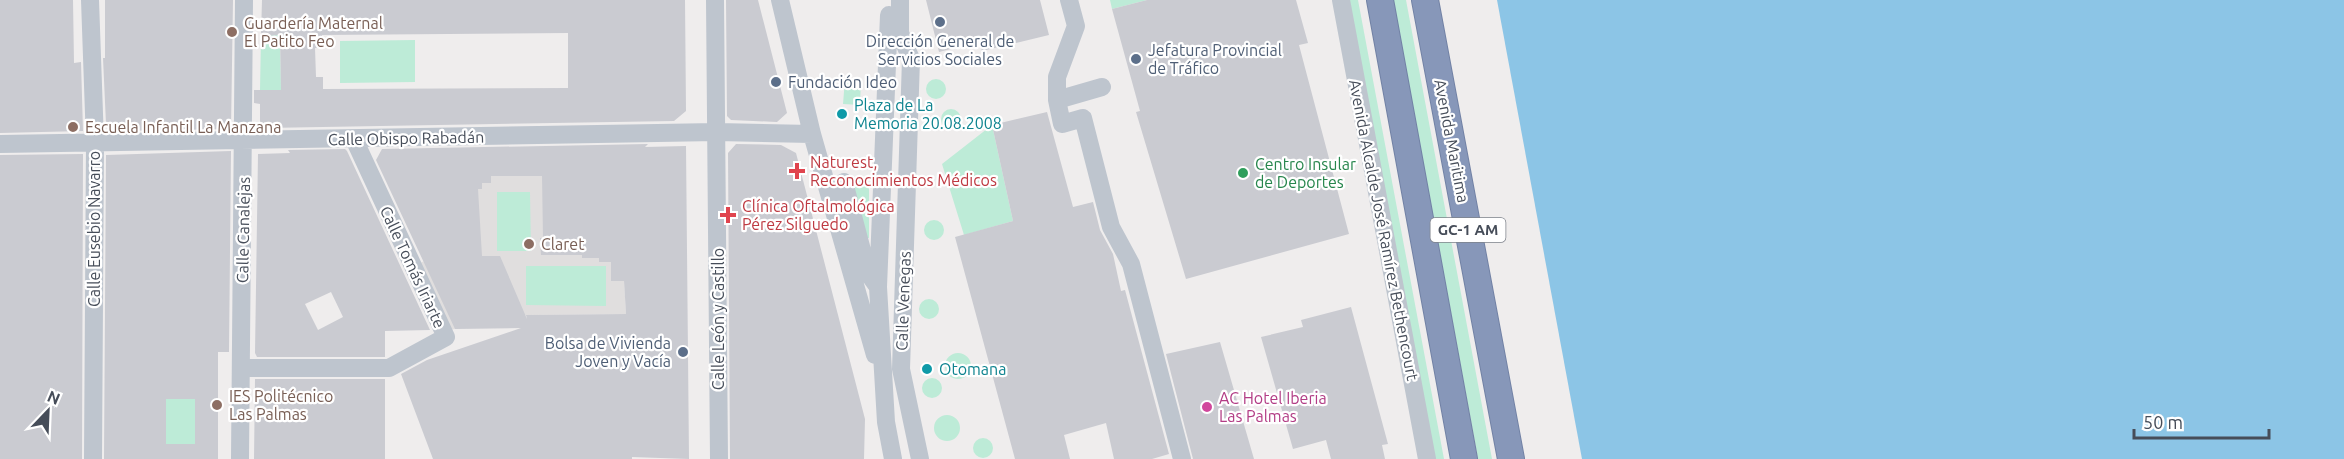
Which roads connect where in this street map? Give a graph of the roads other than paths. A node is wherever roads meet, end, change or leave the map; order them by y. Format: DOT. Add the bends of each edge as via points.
graph roads {
  1 [pos="90,0"];
  2 [pos="244,0"];
  3 [pos="715,0"];
  4 [pos="780,0"];
  5 [pos="890,0"];
  6 [pos="900,0"];
  7 [pos="1069,0"];
  8 [pos="1341,0"];
  9 [pos="1380,0"];
  10 [pos="1425,0"];
  11 [pos="1102,87"];
  12 [pos="1057,100"];
  13 [pos="717,132"];
  14 [pos="813,134"];
  15 [pos="244,139"];
  16 [pos="354,139"];
  17 [pos="95,142"];
  18 [pos="0,144"];
  19 [pos="844,182"];
  20 [pos="857,236"];
  21 [pos="848,264"];
  22 [pos="878,287"];
  23 [pos="241,368"];
  24 [pos="884,386"];
  25 [pos="93,459"];
  26 [pos="240,459"];
  27 [pos="719,459"];
  28 [pos="893,459"];
  29 [pos="920,459"];
  30 [pos="1182,459"];
  31 [pos="1427,459"];
  32 [pos="1464,459"];
  33 [pos="1511,459"];
  1 -- 17 [label="street, Calle Eusebio Navarro"];
  2 -- 15 [label="street, Calle Canalejas"];
  3 -- 13 [label="street, Calle León y Castillo"];
  4 -- 14 [label="street, Calle Venegas"];
  5 -- 22 [label="street, Calle Venegas"];
  6 -- 29 [label="street, Calle Venegas" via="900,33 911,59 901,369"];
  7 -- 12 [label="street" via="1076,26 1057,77"];
  8 -- 31 [label="street, Avenida Alcalde José Ramírez Bethencourt"];
  9 -- 32 [label="highway, GC-1 AM"];
  10 -- 33 [label="highway, Avenida Maritima / GC-1 AM"];
  11 -- 12 [label="street"];
  12 -- 30 [label="street" via="1062,124 1083,118 1111,227 1131,264"];
  13 -- 14 [label="street, Calle Obispo Rabadán"];
  13 -- 16 [label="street, Calle Obispo Rabadán"];
  13 -- 27 [label="street, Calle León y Castillo"];
  14 -- 21 [label="street, Calle Venegas"];
  15 -- 16 [label="street, Calle Obispo Rabadán"];
  15 -- 17 [label="street, Calle Obispo Rabadán"];
  15 -- 23 [label="street, Calle Canalejas"];
  16 -- 23 [label="street, Calle Tomás Iriarte" via="446,337 389,368"];
  17 -- 18 [label="street, Calle Obispo Rabadán"];
  17 -- 25 [label="street, Calle Eusebio Navarro"];
  19 -- 20 [label="street"];
  20 -- 21 [label="street"];
  20 -- 22 [label="street" via="868,273"];
  21 -- 24 [label="street, Calle Venegas"];
  22 -- 24 [label="street, Calle Venegas"];
  23 -- 26 [label="street, Calle Canalejas"];
  24 -- 28 [label="street, Calle Venegas"];
}
